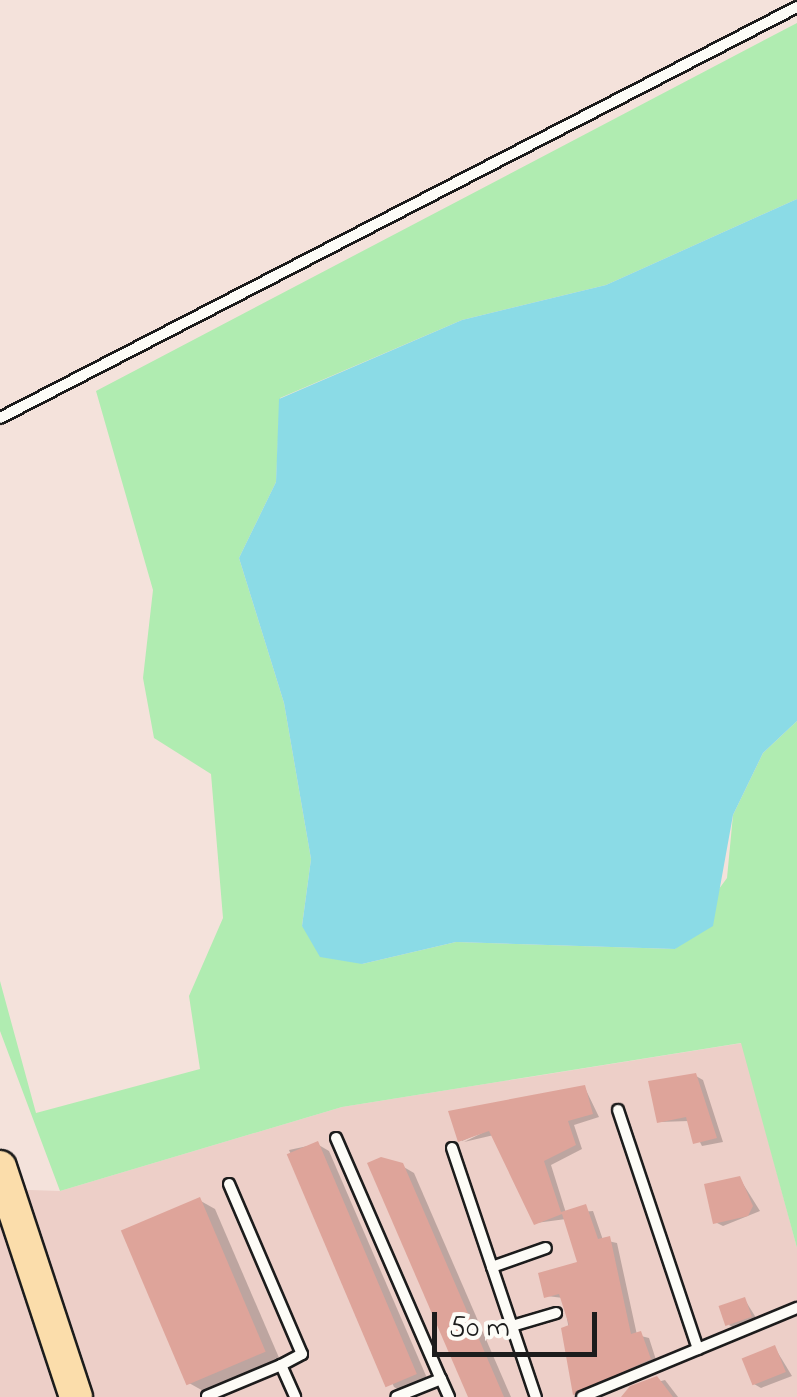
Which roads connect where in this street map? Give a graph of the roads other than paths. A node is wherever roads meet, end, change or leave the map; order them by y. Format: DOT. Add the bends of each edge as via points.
graph roads {
  1 [pos="797,7"];
  2 [pos="0,418"];
  3 [pos="618,1110"];
  4 [pos="336,1138"];
  5 [pos="452,1148"];
  6 [pos="0,1166"];
  7 [pos="228,1184"];
  8 [pos="546,1248"];
  9 [pos="492,1268"];
  10 [pos="797,1308"];
  11 [pos="556,1313"];
  12 [pos="512,1326"];
  13 [pos="698,1349"];
  14 [pos="281,1364"];
  15 [pos="441,1379"];
  16 [pos="207,1396"];
  17 [pos="76,1397"];
  18 [pos="295,1397"];
  19 [pos="396,1397"];
  20 [pos="449,1397"];
  21 [pos="536,1397"];
  22 [pos="582,1397"];
  1 -- 2 [label="lane"];
  3 -- 13 [label="lane"];
  4 -- 15 [label="lane"];
  5 -- 9 [label="lane"];
  6 -- 17 [label="main road"];
  7 -- 14 [label="lane" via="302,1354"];
  8 -- 9 [label="lane"];
  9 -- 12 [label="lane"];
  10 -- 13 [label="lane"];
  11 -- 12 [label="lane"];
  12 -- 21 [label="lane"];
  13 -- 22 [label="lane"];
  14 -- 16 [label="lane"];
  14 -- 18 [label="lane"];
  15 -- 19 [label="lane"];
  15 -- 20 [label="lane"];
}
